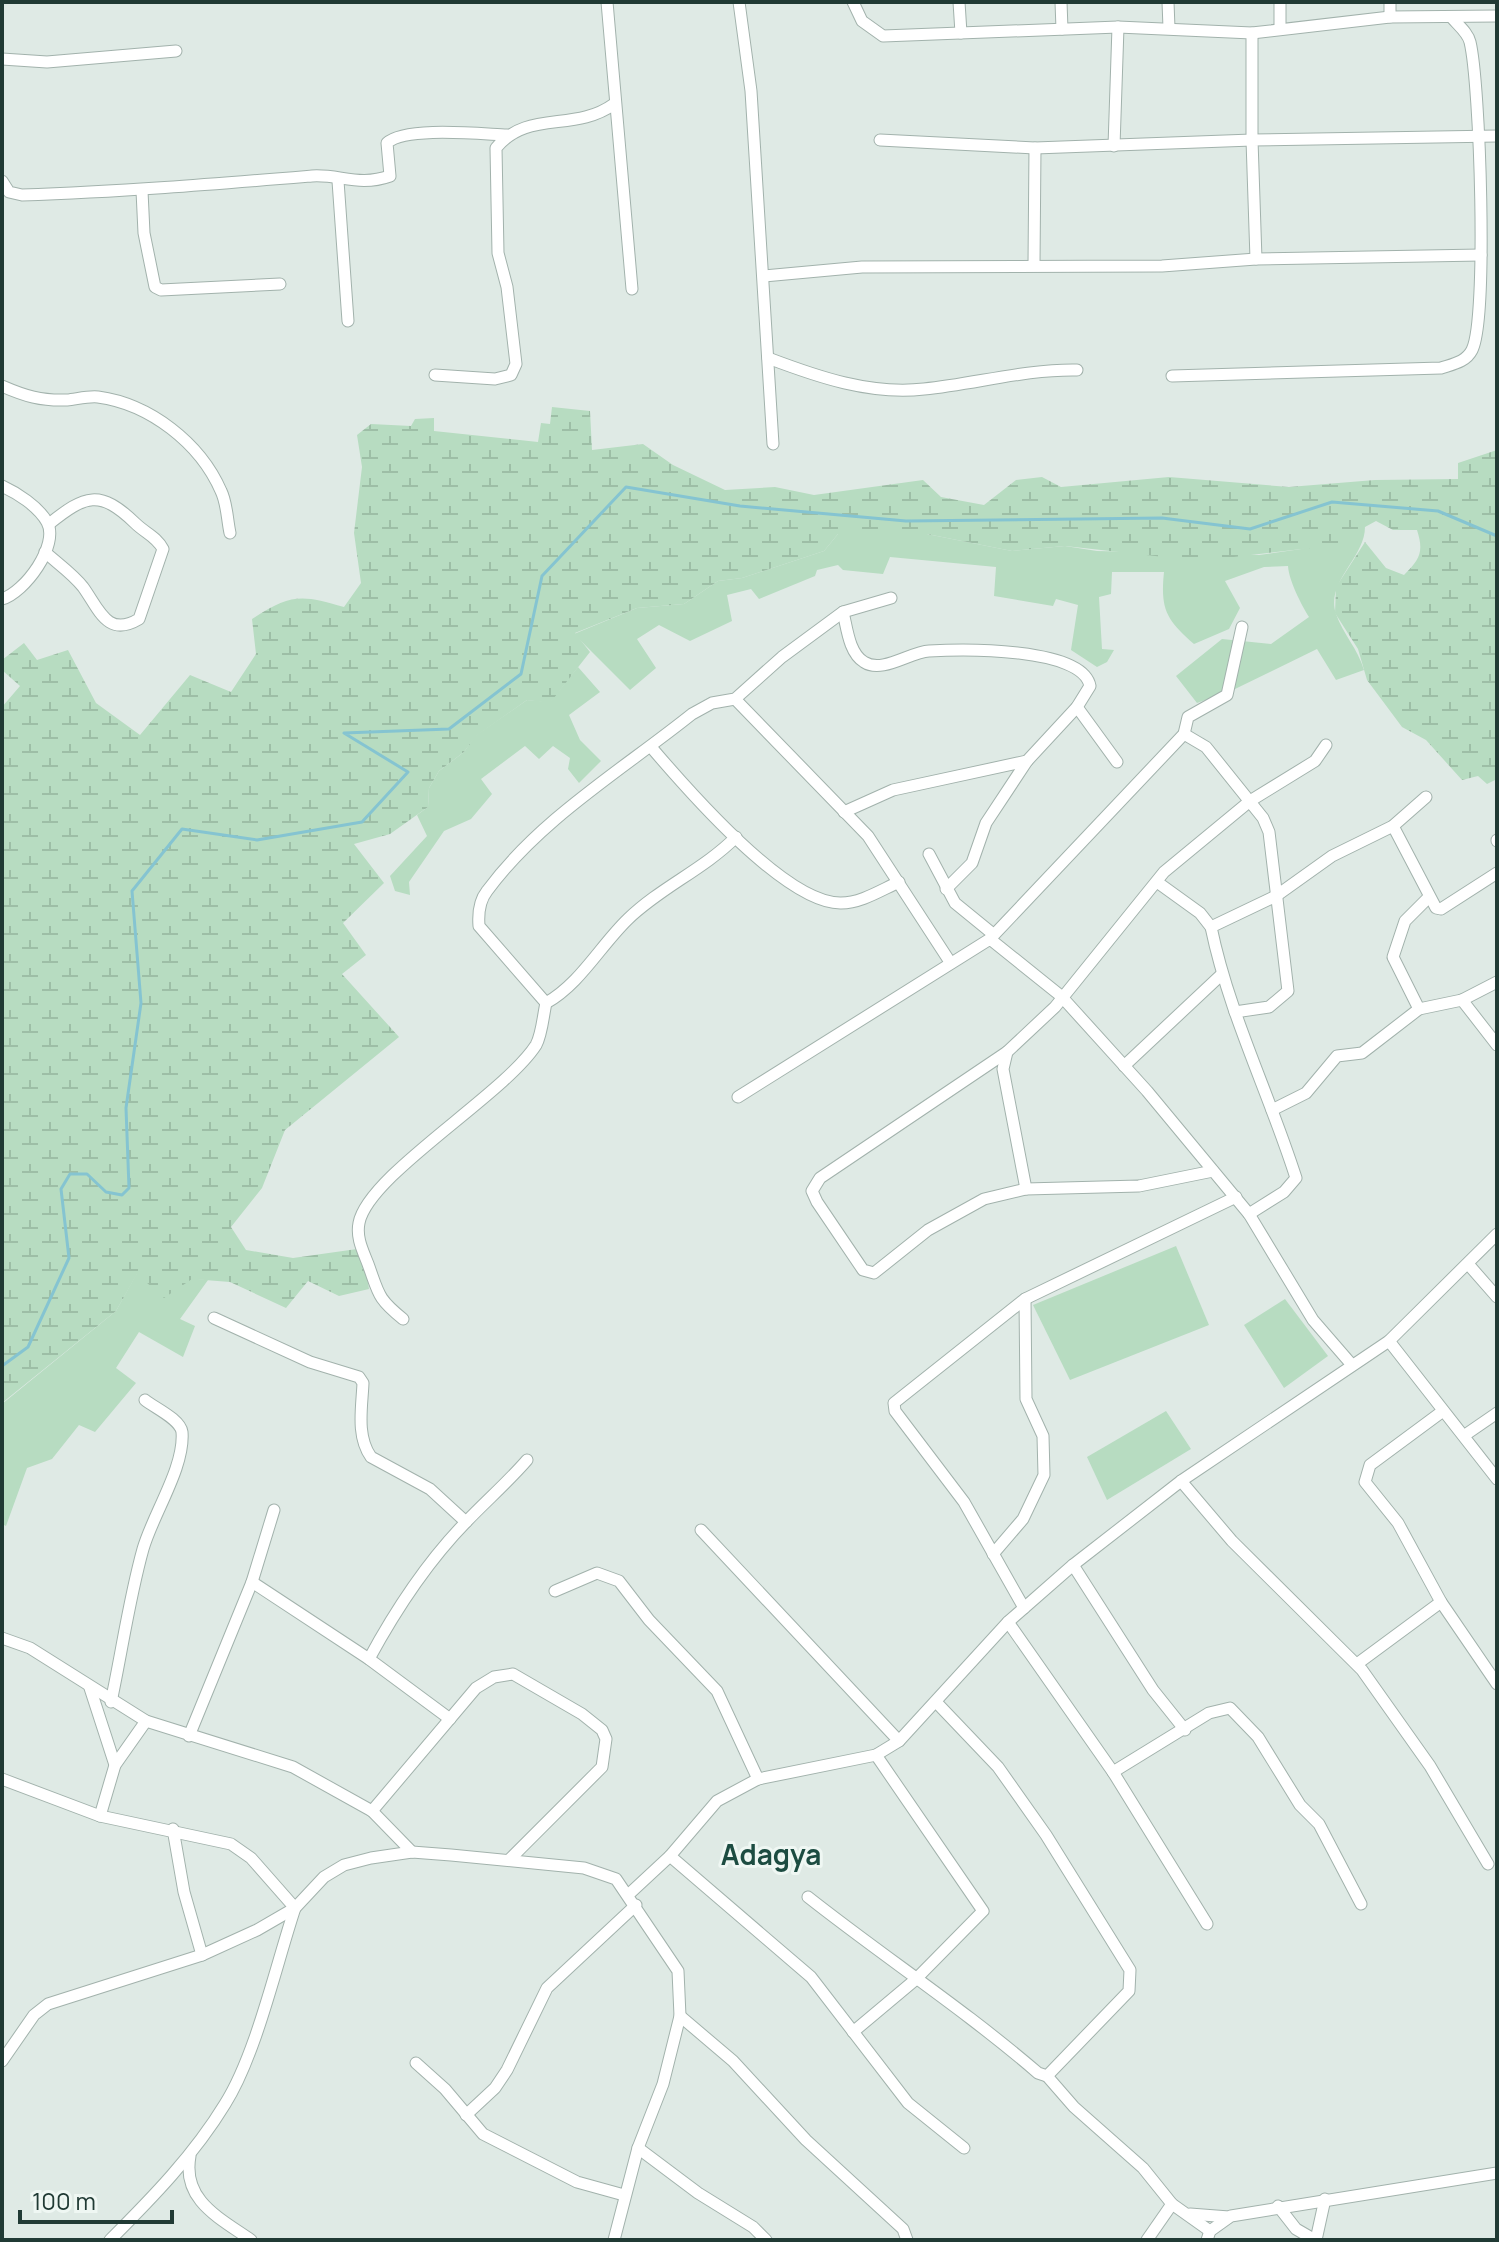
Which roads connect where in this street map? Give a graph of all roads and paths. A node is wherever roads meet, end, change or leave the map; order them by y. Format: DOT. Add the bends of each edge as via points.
graph roads {
  1 [pos="607,2"];
  2 [pos="739,2"];
  3 [pos="853,2"];
  4 [pos="959,2"];
  5 [pos="1061,2"];
  6 [pos="1168,2"];
  7 [pos="1280,2"];
  8 [pos="1390,2"];
  9 [pos="1497,16"];
  10 [pos="1390,17"];
  11 [pos="1452,18"];
  12 [pos="1118,27"];
  13 [pos="1169,28"];
  14 [pos="1280,28"];
  15 [pos="1062,29"];
  16 [pos="961,33"];
  17 [pos="1252,33"];
  18 [pos="176,51"];
  19 [pos="2,59"];
  20 [pos="614,104"];
  21 [pos="507,135"];
  22 [pos="1497,136"];
  23 [pos="1476,137"];
  24 [pos="880,140"];
  25 [pos="1252,140"];
  26 [pos="1114,146"];
  27 [pos="1035,148"];
  28 [pos="2,181"];
  29 [pos="338,181"];
  30 [pos="142,191"];
  31 [pos="1481,255"];
  32 [pos="1256,259"];
  33 [pos="1034,264"];
  34 [pos="764,276"];
  35 [pos="280,284"];
  36 [pos="632,289"];
  37 [pos="348,321"];
  38 [pos="768,358"];
  39 [pos="1077,370"];
  40 [pos="435,375"];
  41 [pos="1172,376"];
  42 [pos="2,386"];
  43 [pos="773,444"];
  44 [pos="2,486"];
  45 [pos="49,524"];
  46 [pos="230,533"];
  47 [pos="45,552"];
  48 [pos="891,598"];
  49 [pos="2,599"];
  50 [pos="843,612"];
  51 [pos="1242,627"];
  52 [pos="735,699"];
  53 [pos="1077,707"];
  54 [pos="1184,734"];
  55 [pos="1326,745"];
  56 [pos="651,747"];
  57 [pos="1027,761"];
  58 [pos="1117,762"];
  59 [pos="1426,797"];
  60 [pos="1250,801"];
  61 [pos="844,812"];
  62 [pos="1393,826"];
  63 [pos="736,837"];
  64 [pos="929,854"];
  65 [pos="1497,873"];
  66 [pos="899,882"];
  67 [pos="1157,882"];
  68 [pos="946,889"];
  69 [pos="1276,896"];
  70 [pos="1429,897"];
  71 [pos="1211,927"];
  72 [pos="991,936"];
  73 [pos="950,962"];
  74 [pos="1221,975"];
  75 [pos="1497,982"];
  76 [pos="1061,996"];
  77 [pos="1462,1000"];
  78 [pos="546,1003"];
  79 [pos="1419,1009"];
  80 [pos="1235,1012"];
  81 [pos="1497,1045"];
  82 [pos="1007,1052"];
  83 [pos="1124,1066"];
  84 [pos="738,1097"];
  85 [pos="1272,1110"];
  86 [pos="1213,1171"];
  87 [pos="1026,1189"];
  88 [pos="1236,1197"];
  89 [pos="1249,1214"];
  90 [pos="1497,1234"];
  91 [pos="1468,1264"];
  92 [pos="1497,1297"];
  93 [pos="1025,1299"];
  94 [pos="214,1318"];
  95 [pos="403,1319"];
  96 [pos="1389,1341"];
  97 [pos="1352,1365"];
  98 [pos="145,1400"];
  99 [pos="1443,1411"];
  100 [pos="1497,1413"];
  101 [pos="1465,1435"];
  102 [pos="527,1460"];
  103 [pos="1497,1479"];
  104 [pos="1181,1481"];
  105 [pos="274,1510"];
  106 [pos="466,1522"];
  107 [pos="701,1530"];
  108 [pos="993,1554"];
  109 [pos="1073,1565"];
  110 [pos="252,1582"];
  111 [pos="555,1591"];
  112 [pos="1441,1602"];
  113 [pos="1024,1608"];
  114 [pos="1008,1622"];
  115 [pos="2,1638"];
  116 [pos="369,1659"];
  117 [pos="1357,1664"];
  118 [pos="1497,1684"];
  119 [pos="90,1688"];
  120 [pos="111,1702"];
  121 [pos="936,1702"];
  122 [pos="450,1719"];
  123 [pos="146,1721"];
  124 [pos="1185,1730"];
  125 [pos="189,1736"];
  126 [pos="899,1741"];
  127 [pos="876,1755"];
  128 [pos="115,1765"];
  129 [pos="1113,1772"];
  130 [pos="2,1779"];
  131 [pos="758,1779"];
  132 [pos="372,1811"];
  133 [pos="100,1816"];
  134 [pos="173,1829"];
  135 [pos="412,1852"];
  136 [pos="670,1856"];
  137 [pos="509,1860"];
  138 [pos="1488,1864"];
  139 [pos="628,1895"];
  140 [pos="808,1897"];
  141 [pos="1361,1904"];
  142 [pos="636,1905"];
  143 [pos="295,1908"];
  144 [pos="1207,1924"];
  145 [pos="202,1955"];
  146 [pos="915,1980"];
  147 [pos="680,2016"];
  148 [pos="853,2032"];
  149 [pos="5,2047"];
  150 [pos="2,2061"];
  151 [pos="416,2063"];
  152 [pos="1047,2076"];
  153 [pos="466,2115"];
  154 [pos="638,2148"];
  155 [pos="964,2148"];
  156 [pos="190,2155"];
  157 [pos="1497,2173"];
  158 [pos="624,2195"];
  159 [pos="1325,2199"];
  160 [pos="1172,2204"];
  161 [pos="1278,2206"];
  162 [pos="1186,2214"];
  163 [pos="1231,2216"];
  164 [pos="1208,2236"];
  165 [pos="110,2240"];
  166 [pos="251,2240"];
  167 [pos="614,2240"];
  168 [pos="766,2240"];
  169 [pos="907,2240"];
  170 [pos="1147,2240"];
  171 [pos="1316,2240"];
  1 -- 20 [label="street"];
  2 -- 34 [label="street"];
  3 -- 16 [label="street" via="862,21 878,34"];
  4 -- 16 [label="street"];
  5 -- 15 [label="street"];
  6 -- 13 [label="street"];
  7 -- 14 [label="street"];
  8 -- 10 [label="street"];
  9 -- 11 [label="street"];
  10 -- 11 [label="street"];
  10 -- 14 [label="street"];
  11 -- 23 [label="street" via="1469,37"];
  12 -- 13 [label="street"];
  12 -- 15 [label="street"];
  12 -- 26 [label="street"];
  13 -- 17 [label="street"];
  14 -- 17 [label="street"];
  15 -- 16 [label="street"];
  17 -- 25 [label="street"];
  18 -- 19 [label="street" via="47,62"];
  20 -- 21 [label="street" via="596,117 518,127"];
  20 -- 36 [label="street"];
  21 -- 29 [label="street" via="392,138 387,143 390,176"];
  21 -- 40 [label="street" via="496,148 496,207 516,364 511,375 495,379"];
  22 -- 23 [label="street"];
  23 -- 25 [label="street"];
  23 -- 31 [label="street"];
  24 -- 27 [label="street"];
  25 -- 26 [label="street"];
  25 -- 32 [label="street"];
  26 -- 27 [label="street"];
  27 -- 33 [label="street"];
  28 -- 30 [label="street" via="9,192 22,195"];
  29 -- 30 [label="street" via="316,176"];
  29 -- 37 [label="street"];
  30 -- 35 [label="street" via="155,287 209,290"];
  31 -- 32 [label="street"];
  31 -- 41 [label="street" via="1476,338 1471,354 1459,362 1441,368"];
  32 -- 33 [label="street" via="1162,266"];
  33 -- 34 [label="street" via="862,267"];
  34 -- 38 [label="street"];
  38 -- 39 [label="street" via="867,388 921,390"];
  38 -- 43 [label="street"];
  42 -- 46 [label="street" via="34,400 94,396 118,401 162,422 185,437 217,483"];
  44 -- 45 [label="street"];
  45 -- 47 [label="street"];
  45 -- 47 [label="street" via="74,503 99,499 124,510 163,549 139,619 119,627 107,623 82,586"];
  47 -- 49 [label="street" via="13,596"];
  48 -- 50 [label="street"];
  50 -- 52 [label="street"];
  50 -- 53 [label="street" via="855,653 873,666 926,651 1057,658 1089,679"];
  51 -- 54 [label="street" via="1227,695 1188,717"];
  52 -- 56 [label="street" via="692,714"];
  52 -- 61 [label="street"];
  53 -- 57 [label="street"];
  53 -- 58 [label="street"];
  54 -- 60 [label="street" via="1206,747"];
  54 -- 72 [label="street"];
  55 -- 60 [label="street" via="1315,761"];
  56 -- 63 [label="street"];
  56 -- 78 [label="street" via="548,825 485,892 479,926"];
  57 -- 61 [label="street" via="893,790"];
  57 -- 68 [label="street" via="986,823 972,863"];
  59 -- 62 [label="street"];
  60 -- 67 [label="street"];
  60 -- 69 [label="street" via="1269,832"];
  61 -- 66 [label="street" via="868,836"];
  62 -- 69 [label="street" via="1332,856"];
  62 -- 70 [label="street"];
  63 -- 66 [label="street" via="785,880 838,903 854,902"];
  63 -- 78 [label="street" via="708,863 651,899 566,989"];
  64 -- 68 [label="street"];
  65 -- 70 [label="street" via="1441,909"];
  66 -- 73 [label="street"];
  67 -- 71 [label="street"];
  67 -- 76 [label="street"];
  68 -- 72 [label="street"];
  69 -- 71 [label="street"];
  69 -- 80 [label="street" via="1288,991 1269,1007"];
  70 -- 79 [label="street" via="1405,921 1393,957"];
  71 -- 74 [label="street"];
  72 -- 73 [label="street"];
  72 -- 76 [label="street"];
  73 -- 84 [label="street"];
  74 -- 80 [label="street"];
  74 -- 83 [label="street"];
  75 -- 77 [label="street"];
  76 -- 82 [label="street"];
  76 -- 83 [label="street"];
  77 -- 79 [label="street"];
  77 -- 81 [label="street"];
  78 -- 95 [label="street" via="538,1041 521,1064 424,1148 364,1209 359,1243 373,1288 380,1301"];
  79 -- 85 [label="street" via="1362,1053 1331,1060 1306,1093"];
  80 -- 85 [label="street"];
  82 -- 87 [label="street" via="1003,1069"];
  82 -- 87 [label="street" via="820,1178 812,1191 863,1270 874,1273 928,1230 984,1199"];
  83 -- 86 [label="street"];
  85 -- 89 [label="street" via="1296,1178"];
  86 -- 87 [label="street" via="1116,1188"];
  86 -- 88 [label="street"];
  88 -- 89 [label="street"];
  88 -- 93 [label="street"];
  89 -- 97 [label="street" via="1313,1320"];
  90 -- 91 [label="street"];
  91 -- 92 [label="street"];
  91 -- 96 [label="street"];
  93 -- 108 [label="street" via="1026,1399 1043,1436 1044,1475 1023,1519"];
  93 -- 108 [label="street" via="894,1403 964,1502"];
  94 -- 106 [label="street" via="310,1362 359,1377 364,1448 430,1489"];
  96 -- 97 [label="street"];
  96 -- 99 [label="street"];
  97 -- 104 [label="street"];
  98 -- 120 [label="street" via="179,1424 182,1433 175,1470 143,1550"];
  99 -- 101 [label="street"];
  99 -- 112 [label="street" via="1364,1475 1372,1494 1398,1523"];
  100 -- 101 [label="street"];
  101 -- 103 [label="street"];
  102 -- 106 [label="street"];
  104 -- 109 [label="street"];
  104 -- 117 [label="street" via="1232,1541"];
  105 -- 110 [label="street"];
  106 -- 116 [label="street" via="413,1589"];
  107 -- 126 [label="street"];
  108 -- 113 [label="street"];
  109 -- 113 [label="street"];
  109 -- 124 [label="street" via="1145,1679"];
  110 -- 116 [label="street"];
  110 -- 125 [label="street"];
  111 -- 131 [label="street" via="597,1573 619,1581 717,1691"];
  112 -- 117 [label="street"];
  112 -- 118 [label="street"];
  113 -- 114 [label="street"];
  114 -- 121 [label="street"];
  114 -- 129 [label="street"];
  115 -- 119 [label="street" via="30,1648"];
  116 -- 122 [label="street"];
  117 -- 138 [label="street" via="1430,1766"];
  119 -- 120 [label="street"];
  119 -- 128 [label="street"];
  120 -- 123 [label="street"];
  121 -- 126 [label="street"];
  121 -- 152 [label="street" via="998,1767 1130,1970 1129,1991 1119,2004"];
  122 -- 132 [label="street"];
  122 -- 137 [label="street" via="485,1681 513,1674 582,1714 606,1739 602,1767"];
  123 -- 125 [label="street"];
  123 -- 128 [label="street"];
  124 -- 129 [label="street"];
  124 -- 141 [label="street" via="1222,1708 1239,1714 1300,1805 1319,1824"];
  125 -- 132 [label="street" via="293,1767"];
  126 -- 127 [label="street"];
  127 -- 131 [label="street"];
  127 -- 146 [label="street" via="983,1911"];
  128 -- 133 [label="street"];
  129 -- 144 [label="street"];
  130 -- 133 [label="street"];
  131 -- 136 [label="street" via="717,1801"];
  132 -- 135 [label="street"];
  133 -- 134 [label="street"];
  134 -- 143 [label="street" via="231,1844"];
  134 -- 145 [label="street"];
  135 -- 137 [label="street"];
  135 -- 143 [label="street" via="344,1865 324,1877"];
  136 -- 139 [label="street"];
  136 -- 148 [label="street" via="811,1977"];
  137 -- 139 [label="street" via="584,1868 616,1879"];
  139 -- 142 [label="street"];
  140 -- 146 [label="street"];
  142 -- 147 [label="street" via="678,1971"];
  142 -- 153 [label="street" via="547,1988 507,2070"];
  143 -- 145 [label="street"];
  143 -- 156 [label="street" via="242,2069"];
  145 -- 149 [label="street" via="48,2004"];
  146 -- 148 [label="street"];
  146 -- 152 [label="street"];
  147 -- 154 [label="street" via="663,2084"];
  147 -- 169 [label="street" via="733,2061 806,2140 903,2229"];
  148 -- 155 [label="street" via="908,2103"];
  149 -- 150 [label="street"];
  151 -- 153 [label="street"];
  152 -- 160 [label="street" via="1143,2168"];
  153 -- 158 [label="street" via="483,2134 523,2157 577,2182"];
  154 -- 158 [label="street"];
  154 -- 168 [label="street"];
  156 -- 165 [label="street"];
  156 -- 166 [label="street" via="188,2185 199,2200"];
  157 -- 159 [label="street"];
  158 -- 167 [label="street"];
  159 -- 161 [label="street"];
  159 -- 171 [label="street"];
  160 -- 162 [label="street"];
  160 -- 170 [label="street"];
  161 -- 163 [label="street"];
  161 -- 171 [label="street" via="1296,2229"];
  162 -- 163 [label="street"];
  162 -- 164 [label="street"];
  163 -- 164 [label="street"];
}
